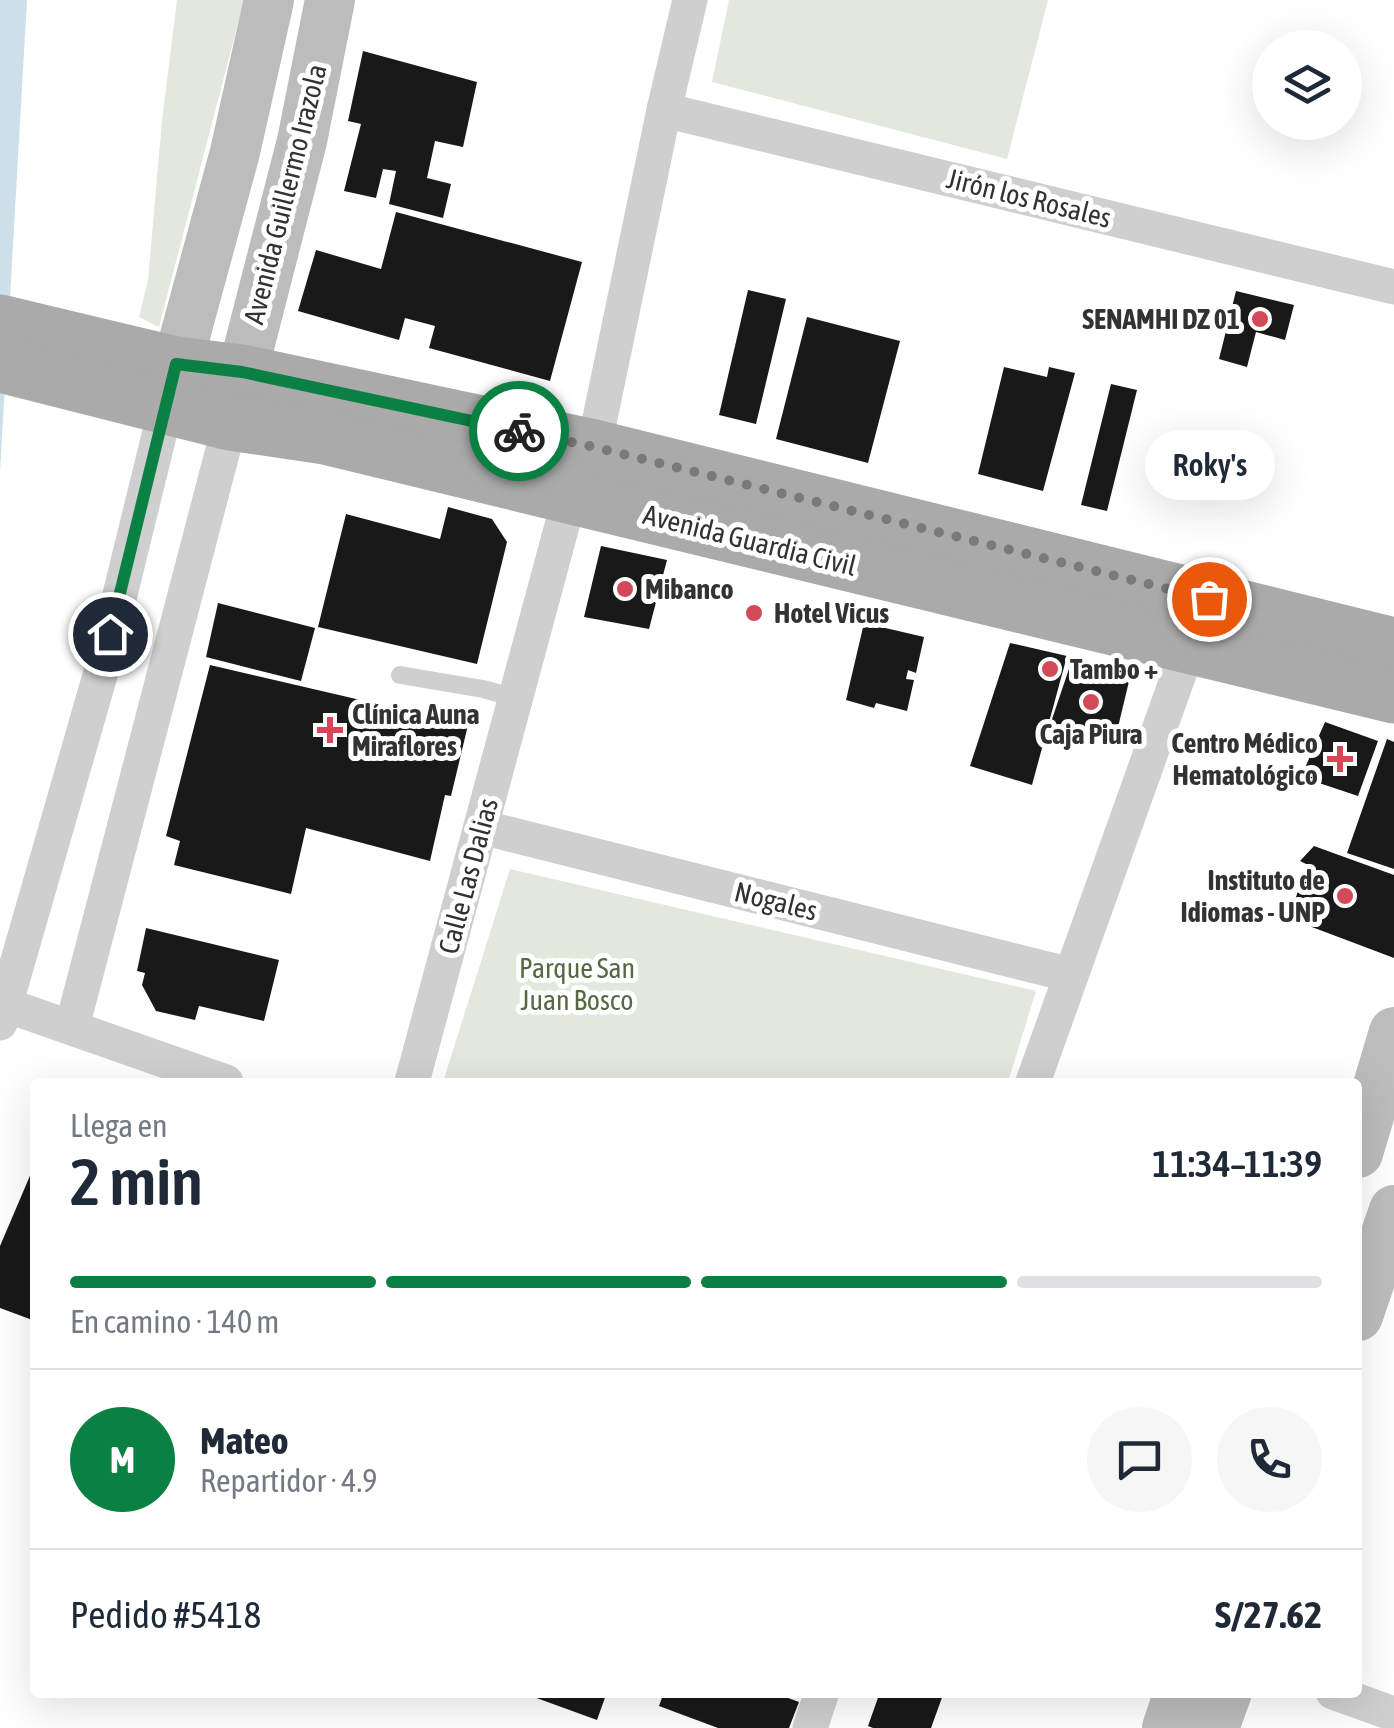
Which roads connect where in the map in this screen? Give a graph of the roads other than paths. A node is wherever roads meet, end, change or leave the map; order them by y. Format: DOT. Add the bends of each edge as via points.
graph roads {
  1 [pos="268,0"];
  2 [pos="330,0"];
  3 [pos="690,0"];
  4 [pos="664,110"];
  5 [pos="220,205"];
  6 [pos="282,220"];
  7 [pos="1394,287"];
  8 [pos="0,322"];
  9 [pos="0,364"];
  10 [pos="110,371"];
  11 [pos="171,385"];
  12 [pos="236,397"];
  13 [pos="594,447"];
  14 [pos="570,496"];
  15 [pos="908,551"];
  16 [pos="1394,645"];
  17 [pos="1188,646"];
  18 [pos="400,675"];
  19 [pos="1394,696"];
  20 [pos="515,698"];
  21 [pos="481,827"];
  22 [pos="1071,975"];
  23 [pos="3,1014"];
  24 [pos="72,1026"];
  25 [pos="1394,1032"];
  26 [pos="215,1078"];
  27 [pos="413,1078"];
  28 [pos="1035,1078"];
  29 [pos="1362,1140"];
  30 [pos="1394,1210"];
  31 [pos="1362,1304"];
  32 [pos="820,1698"];
  33 [pos="1177,1698"];
  34 [pos="1225,1698"];
  35 [pos="1350,1698"];
  36 [pos="1394,1714"];
  37 [pos="810,1728"];
  38 [pos="1167,1728"];
  39 [pos="1214,1728"];
  1 -- 5 [label="main road"];
  2 -- 6 [label="main road, Avenida Guillermo Irazola"];
  3 -- 4 [label="street"];
  4 -- 7 [label="street, Jirón los Rosales"];
  4 -- 13 [label="street"];
  5 -- 6 [label="main road"];
  5 -- 11 [label="main road"];
  6 -- 12 [label="main road, Avenida Guillermo Irazola"];
  8 -- 10 [label="main road"];
  9 -- 10 [label="main road"];
  10 -- 11 [label="main road, Avenida Guardia Civil"];
  11 -- 12 [label="main road, Avenida Guardia Civil"];
  11 -- 23 [label="street" via="101,672"];
  12 -- 13 [label="main road, Avenida Guardia Civil"];
  12 -- 14 [label="main road, Avenida Guardia Civil" via="324,438"];
  12 -- 24 [label="street, Avenida Guillermo Irazola"];
  13 -- 15 [label="main road, Avenida Guardia Civil"];
  14 -- 15 [label="main road, Avenida Guardia Civil"];
  14 -- 20 [label="street, Calle Las Dalias"];
  15 -- 16 [label="main road, Avenida Guardia Civil"];
  15 -- 17 [label="main road, Avenida Guardia Civil"];
  17 -- 19 [label="main road, Avenida Guardia Civil"];
  17 -- 22 [label="street"];
  18 -- 20 [label="lane"];
  20 -- 21 [label="street, Calle Las Dalias"];
  21 -- 22 [label="street, Nogales"];
  21 -- 27 [label="street, Calle Las Dalias"];
  22 -- 28 [label="street"];
  23 -- 24 [label="street"];
  24 -- 26 [label="street"];
  25 -- 29 [label="main road"];
  30 -- 31 [label="main road"];
  32 -- 37 [label="street"];
  33 -- 38 [label="main road"];
  34 -- 39 [label="main road"];
  35 -- 36 [label="street"];
}
